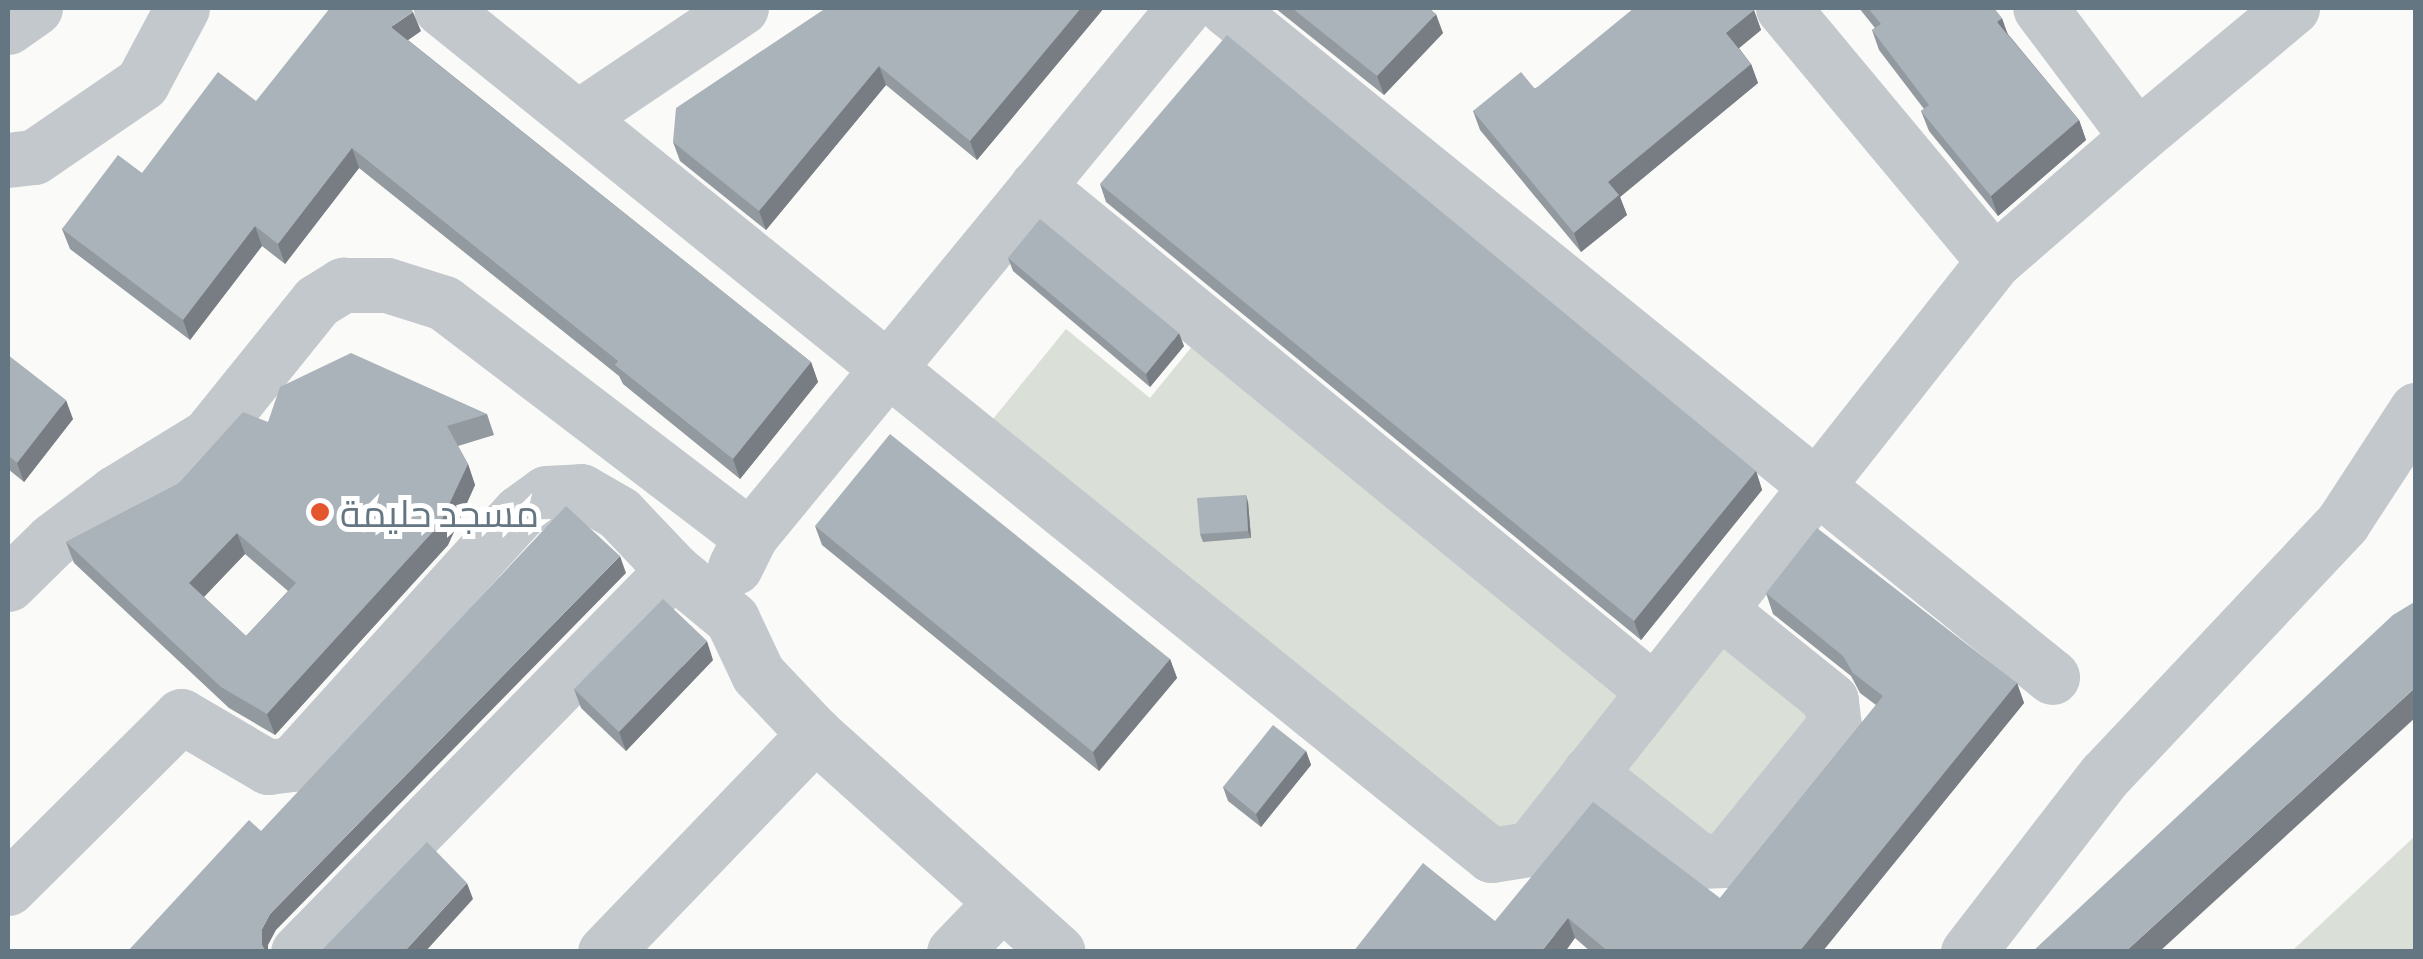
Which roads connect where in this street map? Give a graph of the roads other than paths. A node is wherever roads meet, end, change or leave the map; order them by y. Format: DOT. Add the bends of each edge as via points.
graph roads {
  1 [pos="34,8"];
  2 [pos="182,8"];
  3 [pos="441,8"];
  4 [pos="741,8"];
  5 [pos="1184,8"];
  6 [pos="1226,8"];
  7 [pos="1783,8"];
  8 [pos="2040,8"];
  9 [pos="2292,8"];
  10 [pos="8,27"];
  11 [pos="580,116"];
  12 [pos="2137,137"];
  13 [pos="8,160"];
  14 [pos="1037,186"];
  15 [pos="1994,261"];
  16 [pos="888,367"];
  17 [pos="2416,410"];
  18 [pos="1818,486"];
  19 [pos="750,536"];
  20 [pos="673,570"];
  21 [pos="8,584"];
  22 [pos="1719,610"];
  23 [pos="732,619"];
  24 [pos="2052,677"];
  25 [pos="1654,691"];
  26 [pos="816,734"];
  27 [pos="1589,774"];
  28 [pos="8,888"];
  29 [pos="1002,902"];
  30 [pos="298,952"];
  31 [pos="605,952"];
  32 [pos="954,952"];
  33 [pos="1058,952"];
  34 [pos="1968,952"];
  1 -- 10 [label="street"];
  2 -- 13 [label="street" via="142,84 34,157"];
  3 -- 11 [label="street"];
  4 -- 11 [label="street"];
  5 -- 14 [label="street"];
  6 -- 18 [label="street"];
  7 -- 15 [label="street"];
  8 -- 12 [label="street"];
  9 -- 12 [label="street"];
  11 -- 16 [label="street"];
  12 -- 15 [label="street"];
  14 -- 16 [label="street"];
  14 -- 25 [label="street"];
  15 -- 18 [label="street"];
  16 -- 19 [label="street"];
  16 -- 27 [label="street" via="1491,856 1530,849"];
  17 -- 34 [label="street" via="2342,522 2105,775"];
  18 -- 22 [label="street"];
  18 -- 24 [label="street"];
  19 -- 21 [label="street" via="444,303 387,285 343,286 317,302 208,436 115,493"];
  19 -- 23 [label="street" via="731,574"];
  20 -- 23 [label="street"];
  20 -- 28 [label="street" via="619,512 582,491 546,493 520,512 292,764 268,767 182,716"];
  20 -- 30 [label="street"];
  22 -- 25 [label="street"];
  22 -- 27 [label="street" via="1831,700 1834,726 1725,860 1700,862"];
  23 -- 26 [label="street" via="758,674"];
  25 -- 27 [label="street"];
  26 -- 29 [label="street"];
  26 -- 31 [label="street"];
  29 -- 32 [label="street"];
  29 -- 33 [label="street"];
}
